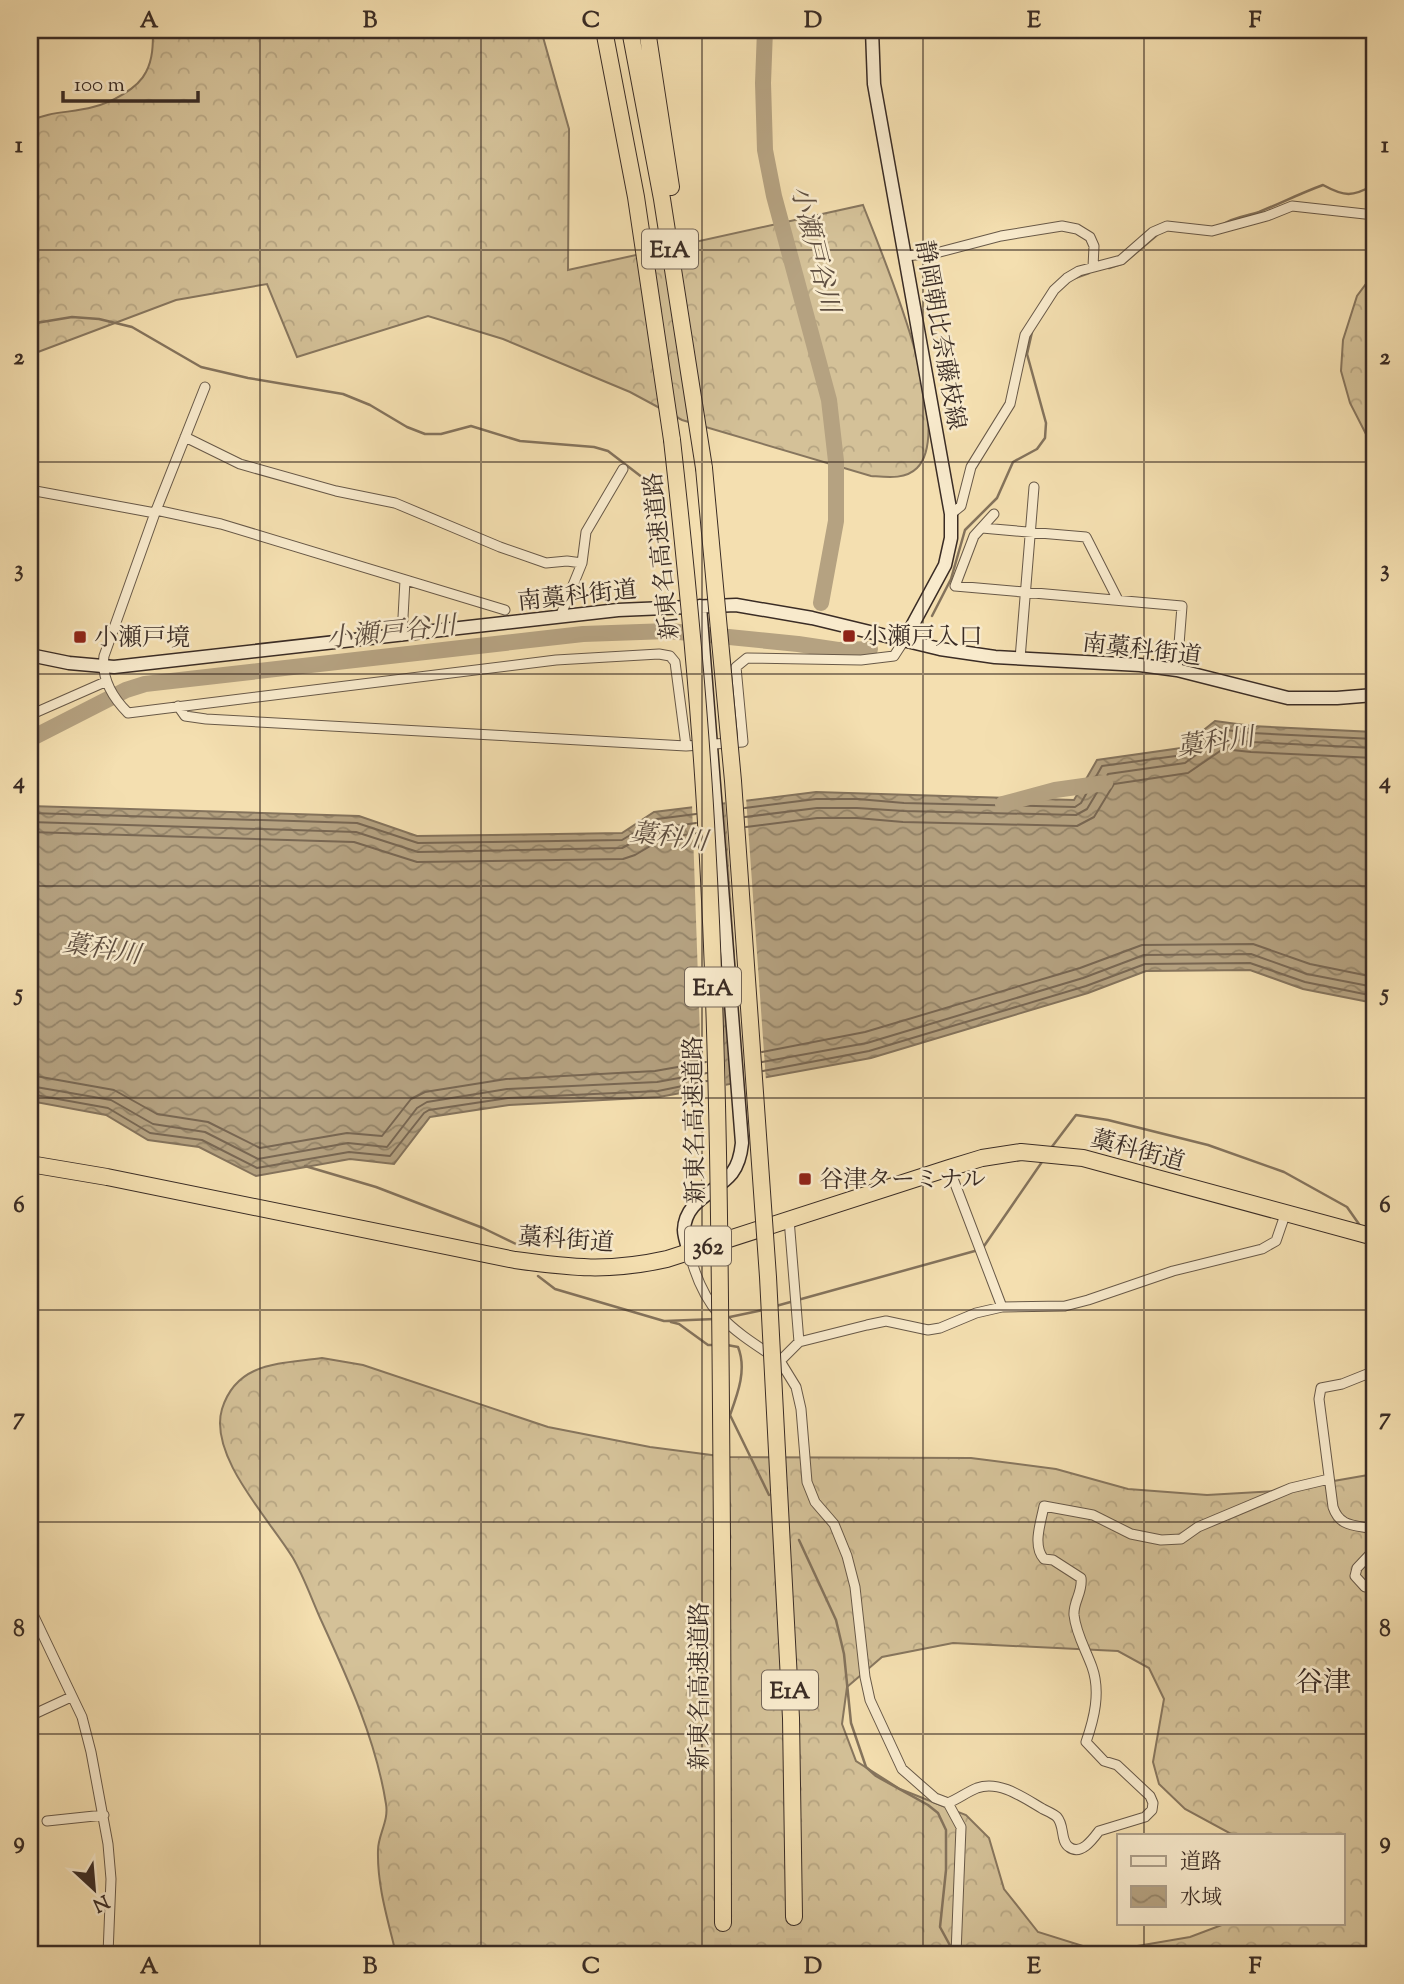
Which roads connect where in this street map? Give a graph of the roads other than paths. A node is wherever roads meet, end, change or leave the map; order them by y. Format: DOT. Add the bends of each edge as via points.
graph roads {
  1 [pos="604,30"];
  2 [pos="630,30"];
  3 [pos="648,30"];
  4 [pos="850,30"];
  5 [pos="872,31"];
  6 [pos="1374,215"];
  7 [pos="905,256"];
  8 [pos="1093,267"];
  9 [pos="692,376"];
  10 [pos="205,387"];
  11 [pos="185,437"];
  12 [pos="623,468"];
  13 [pos="1034,487"];
  14 [pos="30,490"];
  15 [pos="155,511"];
  16 [pos="951,514"];
  17 [pos="994,514"];
  18 [pos="982,528"];
  19 [pos="1030,532"];
  20 [pos="582,562"];
  21 [pos="405,580"];
  22 [pos="1025,592"];
  23 [pos="1118,600"];
  24 [pos="700,606"];
  25 [pos="505,610"];
  26 [pos="560,617"];
  27 [pos="402,636"];
  28 [pos="905,639"];
  29 [pos="30,655"];
  30 [pos="1020,659"];
  31 [pos="103,667"];
  32 [pos="1177,670"];
  33 [pos="105,682"];
  34 [pos="1374,695"];
  35 [pos="178,706"];
  36 [pos="30,715"];
  37 [pos="711,744"];
  38 [pos="686,746"];
  39 [pos="30,1164"];
  40 [pos="949,1168"];
  41 [pos="1286,1212"];
  42 [pos="789,1219"];
  43 [pos="1374,1237"];
  44 [pos="689,1251"];
  45 [pos="1002,1307"];
  46 [pos="799,1342"];
  47 [pos="780,1361"];
  48 [pos="1374,1375"];
  49 [pos="1329,1479"];
  50 [pos="1374,1537"];
  51 [pos="1374,1550"];
  52 [pos="1374,1586"];
  53 [pos="30,1608"];
  54 [pos="71,1697"];
  55 [pos="30,1716"];
  56 [pos="948,1803"];
  57 [pos="104,1815"];
  58 [pos="47,1821"];
  59 [pos="794,1917"];
  60 [pos="723,1923"];
  61 [pos="108,1954"];
  62 [pos="956,1954"];
  1 -- 60 [label="highway, 新東名高速道路 / E1A, bridge" via="636,197 672,440 694,652 707,842 717,1111"];
  2 -- 9 [label="highway, 新東名高速道路 / E1A"];
  3 -- 9 [label="highway"];
  4 -- 5 [label="main road"];
  5 -- 7 [label="main road, 静岡朝比奈藤枝線" via="874,85"];
  6 -- 8 [label="street" via="1292,206 1212,231 1167,226 1121,260"];
  7 -- 8 [label="street" via="1062,226 1090,237"];
  7 -- 16 [label="main road, 静岡朝比奈藤枝線"];
  8 -- 16 [label="street" via="1079,271 1054,290 1031,324 1010,404 971,467 961,506"];
  9 -- 59 [label="highway, 新東名高速道路 / E1A, bridge" via="733,781 768,1277 791,1704"];
  10 -- 11 [label="street"];
  11 -- 15 [label="street"];
  11 -- 20 [label="street" via="240,464 395,503 546,563"];
  12 -- 20 [label="street" via="586,532"];
  13 -- 19 [label="street"];
  14 -- 15 [label="street"];
  15 -- 21 [label="street" via="221,524"];
  15 -- 31 [label="street"];
  16 -- 28 [label="main road, 静岡朝比奈藤枝線" via="945,565"];
  17 -- 18 [label="street"];
  18 -- 19 [label="street"];
  18 -- 22 [label="street" via="974,536 955,586"];
  19 -- 22 [label="street"];
  19 -- 23 [label="street" via="1086,537"];
  20 -- 26 [label="street"];
  21 -- 25 [label="street"];
  21 -- 27 [label="street"];
  22 -- 23 [label="street"];
  22 -- 30 [label="street"];
  23 -- 32 [label="street" via="1182,606"];
  24 -- 26 [label="main road, 南藁科街道"];
  24 -- 28 [label="main road, 南藁科街道" via="736,605"];
  24 -- 37 [label="main road"];
  26 -- 27 [label="main road, 南藁科街道"];
  27 -- 31 [label="main road, 南藁科街道"];
  28 -- 30 [label="main road, 南藁科街道" via="940,649"];
  28 -- 37 [label="street" via="894,656 861,660 747,657 736,667 743,742"];
  29 -- 31 [label="main road, 南藁科街道"];
  30 -- 32 [label="main road, 南藁科街道"];
  31 -- 33 [label="street"];
  32 -- 34 [label="main road, 南藁科街道" via="1288,698"];
  33 -- 35 [label="street" via="128,713"];
  33 -- 36 [label="street"];
  35 -- 38 [label="street" via="184,716 206,719"];
  35 -- 38 [label="street" via="556,660 659,654 675,662"];
  37 -- 38 [label="street"];
  37 -- 44 [label="main road" via="741,1143 732,1173 690,1210 684,1229"];
  39 -- 44 [label="highway, 藁科街道 / 362" via="575,1268 641,1265"];
  40 -- 41 [label="highway, 藁科街道 / 362" via="1021,1152 1056,1154"];
  40 -- 42 [label="highway, 藁科街道 / 362"];
  40 -- 45 [label="street"];
  41 -- 43 [label="highway, 藁科街道 / 362"];
  41 -- 45 [label="street" via="1276,1241 1262,1248 1065,1306"];
  42 -- 44 [label="highway, 藁科街道 / 362"];
  42 -- 46 [label="street"];
  44 -- 47 [label="street" via="694,1274 715,1312"];
  45 -- 46 [label="street" via="940,1328 928,1330 886,1321"];
  46 -- 47 [label="street"];
  47 -- 56 [label="street" via="796,1387 801,1409 807,1482 834,1524 850,1566 870,1700 902,1769"];
  48 -- 49 [label="street" via="1321,1388"];
  49 -- 50 [label="street" via="1336,1517 1368,1528"];
  49 -- 56 [label="street" via="1291,1488 1198,1527 1181,1539 1131,1534 1093,1515 1044,1506 1039,1554 1081,1578 1074,1617 1096,1680 1095,1717 1086,1742 1150,1796 1152,1810 1145,1817 1099,1831 1075,1850 1064,1842 1057,1817 1010,1790 978,1788"];
  51 -- 52 [label="street" via="1355,1576 1365,1587"];
  53 -- 54 [label="street"];
  54 -- 55 [label="street"];
  54 -- 57 [label="street" via="92,1752"];
  56 -- 62 [label="street" via="961,1827"];
  57 -- 58 [label="street"];
  57 -- 61 [label="street" via="111,1879"];
}
